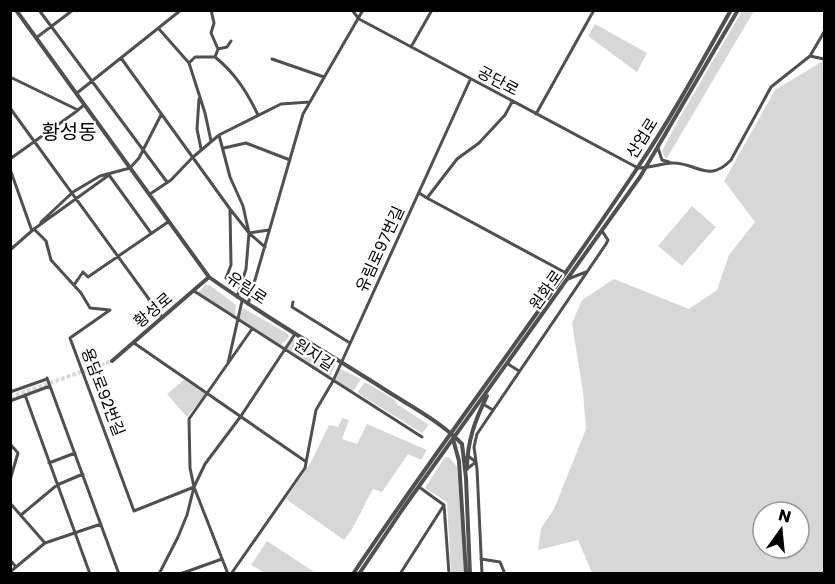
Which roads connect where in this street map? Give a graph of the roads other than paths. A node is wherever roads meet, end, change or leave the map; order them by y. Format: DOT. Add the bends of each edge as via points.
graph roads {
  1 [pos="16,10"];
  2 [pos="39,10"];
  3 [pos="73,10"];
  4 [pos="181,10"];
  5 [pos="212,10"];
  6 [pos="352,10"];
  7 [pos="363,10"];
  8 [pos="432,10"];
  9 [pos="594,10"];
  10 [pos="731,10"];
  11 [pos="738,10"];
  12 [pos="359,19"];
  13 [pos="52,28"];
  14 [pos="158,29"];
  15 [pos="825,32"];
  16 [pos="36,38"];
  17 [pos="231,41"];
  18 [pos="411,47"];
  19 [pos="218,49"];
  20 [pos="810,56"];
  21 [pos="215,57"];
  22 [pos="121,58"];
  23 [pos="272,59"];
  24 [pos="825,59"];
  25 [pos="189,63"];
  26 [pos="10,77"];
  27 [pos="324,77"];
  28 [pos="470,80"];
  29 [pos="92,81"];
  30 [pos="76,94"];
  31 [pos="199,97"];
  32 [pos="310,102"];
  33 [pos="512,102"];
  34 [pos="84,105"];
  35 [pos="10,108"];
  36 [pos="78,110"];
  37 [pos="536,114"];
  38 [pos="161,115"];
  39 [pos="258,115"];
  40 [pos="219,135"];
  41 [pos="35,141"];
  42 [pos="211,141"];
  43 [pos="658,147"];
  44 [pos="224,148"];
  45 [pos="201,150"];
  46 [pos="143,151"];
  47 [pos="192,158"];
  48 [pos="10,159"];
  49 [pos="290,160"];
  50 [pos="671,163"];
  51 [pos="130,168"];
  52 [pos="638,168"];
  53 [pos="646,168"];
  54 [pos="10,169"];
  55 [pos="109,175"];
  56 [pos="167,182"];
  57 [pos="73,192"];
  58 [pos="418,193"];
  59 [pos="148,195"];
  60 [pos="77,198"];
  61 [pos="427,198"];
  62 [pos="230,209"];
  63 [pos="168,222"];
  64 [pos="33,230"];
  65 [pos="269,230"];
  66 [pos="602,231"];
  67 [pos="151,233"];
  68 [pos="249,233"];
  69 [pos="265,247"];
  70 [pos="10,250"];
  71 [pos="117,256"];
  72 [pos="587,272"];
  73 [pos="566,273"];
  74 [pos="209,277"];
  75 [pos="226,278"];
  76 [pos="568,279"];
  77 [pos="74,285"];
  78 [pos="194,291"];
  79 [pos="237,297"];
  80 [pos="242,300"];
  81 [pos="293,302"];
  82 [pos="248,304"];
  83 [pos="162,317"];
  84 [pos="238,320"];
  85 [pos="252,329"];
  86 [pos="296,333"];
  87 [pos="133,342"];
  88 [pos="350,343"];
  89 [pos="283,349"];
  90 [pos="112,361"];
  91 [pos="342,362"];
  92 [pos="508,364"];
  93 [pos="228,365"];
  94 [pos="519,371"];
  95 [pos="498,378"];
  96 [pos="333,381"];
  97 [pos="50,386"];
  98 [pos="10,393"];
  99 [pos="207,394"];
  100 [pos="25,396"];
  101 [pos="10,401"];
  102 [pos="483,404"];
  103 [pos="493,410"];
  104 [pos="241,416"];
  105 [pos="453,436"];
  106 [pos="422,437"];
  107 [pos="10,444"];
  108 [pos="468,452"];
  109 [pos="75,453"];
  110 [pos="305,461"];
  111 [pos="476,462"];
  112 [pos="49,463"];
  113 [pos="467,469"];
  114 [pos="83,474"];
  115 [pos="466,478"];
  116 [pos="10,480"];
  117 [pos="57,485"];
  118 [pos="194,487"];
  119 [pos="419,487"];
  120 [pos="10,503"];
  121 [pos="444,505"];
  122 [pos="21,515"];
  123 [pos="101,524"];
  124 [pos="76,532"];
  125 [pos="45,543"];
  126 [pos="481,559"];
  127 [pos="10,560"];
  128 [pos="222,560"];
  129 [pos="16,567"];
  130 [pos="10,572"];
  131 [pos="401,572"];
  132 [pos="90,573"];
  133 [pos="119,573"];
  134 [pos="159,573"];
  135 [pos="183,573"];
  136 [pos="229,573"];
  137 [pos="353,573"];
  138 [pos="359,573"];
  139 [pos="407,573"];
  140 [pos="449,573"];
  141 [pos="468,573"];
  142 [pos="482,573"];
  143 [pos="505,573"];
  1 -- 16 [label="street, 유림로"];
  2 -- 13 [label="street"];
  3 -- 13 [label="street"];
  4 -- 14 [label="street"];
  5 -- 19 [label="street" via="211,33"];
  6 -- 12 [label="street, 공단로"];
  7 -- 12 [label="street"];
  8 -- 18 [label="street"];
  9 -- 37 [label="street"];
  10 -- 52 [label="street, 산업로"];
  11 -- 43 [label="street, 원화로"];
  12 -- 18 [label="street, 공단로"];
  12 -- 27 [label="street"];
  13 -- 16 [label="street"];
  13 -- 29 [label="street"];
  14 -- 22 [label="street"];
  14 -- 25 [label="street"];
  15 -- 20 [label="street"];
  16 -- 30 [label="street, 유림로"];
  17 -- 19 [label="street"];
  18 -- 28 [label="street, 공단로"];
  19 -- 21 [label="street"];
  20 -- 24 [label="street"];
  20 -- 50 [label="street" via="771,87 725,167 709,172"];
  21 -- 25 [label="street" via="195,57"];
  21 -- 39 [label="street" via="246,90"];
  22 -- 29 [label="street"];
  22 -- 38 [label="street"];
  23 -- 27 [label="street"];
  25 -- 31 [label="street"];
  26 -- 36 [label="street"];
  27 -- 32 [label="street"];
  28 -- 33 [label="street, 공단로"];
  28 -- 58 [label="street"];
  29 -- 30 [label="street"];
  29 -- 46 [label="street"];
  30 -- 34 [label="street, 유림로"];
  31 -- 42 [label="street"];
  31 -- 45 [label="street" via="197,129"];
  32 -- 39 [label="street" via="281,104"];
  32 -- 49 [label="street"];
  33 -- 37 [label="street, 공단로"];
  33 -- 61 [label="street, 유림로97번길" via="479,143 457,159"];
  34 -- 36 [label="street"];
  34 -- 51 [label="street, 유림로"];
  35 -- 41 [label="street"];
  36 -- 41 [label="street"];
  37 -- 52 [label="street, 공단로"];
  38 -- 46 [label="street"];
  38 -- 47 [label="street"];
  39 -- 40 [label="street"];
  40 -- 42 [label="street"];
  40 -- 44 [label="street"];
  41 -- 48 [label="street"];
  41 -- 57 [label="street"];
  42 -- 45 [label="street"];
  43 -- 50 [label="street" via="662,160"];
  43 -- 53 [label="street, 원화로"];
  44 -- 49 [label="street" via="246,143"];
  44 -- 68 [label="street"];
  45 -- 47 [label="street"];
  46 -- 51 [label="street"];
  46 -- 56 [label="street"];
  47 -- 56 [label="street"];
  47 -- 62 [label="street"];
  49 -- 65 [label="street"];
  50 -- 53 [label="street"];
  51 -- 55 [label="street"];
  51 -- 59 [label="street, 유림로"];
  52 -- 53 [label="street"];
  52 -- 73 [label="street, 산업로"];
  53 -- 66 [label="street, 원화로"];
  54 -- 64 [label="street, 용담로92번길"];
  55 -- 57 [label="street"];
  55 -- 60 [label="street"];
  55 -- 67 [label="street"];
  56 -- 59 [label="street"];
  57 -- 60 [label="street"];
  57 -- 64 [label="street"];
  58 -- 61 [label="street, 유림로97번길"];
  58 -- 88 [label="street, 유림로97번길"];
  59 -- 63 [label="street, 유림로"];
  60 -- 64 [label="street"];
  60 -- 71 [label="street"];
  61 -- 73 [label="street"];
  62 -- 68 [label="street"];
  62 -- 75 [label="street" via="231,265"];
  63 -- 67 [label="street"];
  63 -- 74 [label="street, 유림로"];
  64 -- 70 [label="street"];
  64 -- 77 [label="street, 용담로92번길" via="46,241 51,260"];
  65 -- 68 [label="street"];
  65 -- 69 [label="street"];
  66 -- 72 [label="street" via="608,240"];
  66 -- 76 [label="street, 원화로"];
  67 -- 71 [label="street"];
  68 -- 69 [label="street"];
  68 -- 79 [label="street" via="246,269"];
  69 -- 82 [label="street"];
  71 -- 77 [label="street" via="88,277 83,272"];
  71 -- 83 [label="street"];
  72 -- 76 [label="street"];
  72 -- 94 [label="street"];
  73 -- 105 [label="street, 산업로"];
  74 -- 78 [label="street, 황성로"];
  74 -- 79 [label="street, 유림로"];
  76 -- 92 [label="street, 원화로"];
  77 -- 118 [label="street, 용담로92번길" via="90,308 110,310 70,338 134,511"];
  78 -- 83 [label="street, 황성로"];
  78 -- 84 [label="street, 원지길"];
  79 -- 80 [label="street, 유림로"];
  80 -- 82 [label="street, 유림로"];
  80 -- 84 [label="street"];
  81 -- 88 [label="street" via="292,307"];
  82 -- 86 [label="street, 유림로"];
  83 -- 87 [label="street, 황성로"];
  84 -- 85 [label="street, 원지길"];
  84 -- 93 [label="street"];
  85 -- 89 [label="street, 원지길"];
  85 -- 93 [label="street"];
  86 -- 89 [label="street"];
  86 -- 91 [label="street, 유림로"];
  87 -- 90 [label="street, 황성로"];
  87 -- 99 [label="street"];
  88 -- 91 [label="street, 유림로97번길"];
  89 -- 96 [label="street, 원지길"];
  89 -- 104 [label="street"];
  91 -- 96 [label="street, 유림로97번길"];
  91 -- 105 [label="street, 유림로"];
  92 -- 94 [label="street"];
  92 -- 95 [label="street, 원화로"];
  93 -- 99 [label="street"];
  94 -- 103 [label="street"];
  95 -- 102 [label="street"];
  95 -- 105 [label="street, 원화로"];
  96 -- 106 [label="street, 원지길"];
  96 -- 110 [label="street, 유림로97번길" via="316,410"];
  97 -- 98 [label="street" via="47,379"];
  97 -- 100 [label="street"];
  97 -- 109 [label="street"];
  99 -- 104 [label="street"];
  99 -- 118 [label="street" via="189,418"];
  100 -- 101 [label="street"];
  100 -- 112 [label="street"];
  102 -- 103 [label="street"];
  102 -- 108 [label="street"];
  103 -- 111 [label="street" via="477,434"];
  104 -- 110 [label="street"];
  104 -- 118 [label="street" via="205,464"];
  105 -- 115 [label="street" via="462,444"];
  105 -- 119 [label="street, 원화로"];
  105 -- 137 [label="street, 원화로" via="414,484"];
  105 -- 141 [label="street" via="459,460"];
  107 -- 116 [label="street" via="18,453"];
  108 -- 111 [label="street"];
  108 -- 113 [label="street"];
  109 -- 112 [label="street"];
  109 -- 114 [label="street"];
  110 -- 136 [label="street, 유림로97번길" via="305,468"];
  111 -- 113 [label="street"];
  111 -- 126 [label="street"];
  112 -- 117 [label="street"];
  113 -- 115 [label="street"];
  114 -- 117 [label="street"];
  114 -- 123 [label="street"];
  115 -- 141 [label="street"];
  117 -- 122 [label="street"];
  117 -- 124 [label="street"];
  118 -- 128 [label="street"];
  118 -- 134 [label="street" via="187,515"];
  119 -- 121 [label="street"];
  119 -- 138 [label="street, 원화로"];
  120 -- 122 [label="street"];
  121 -- 131 [label="street"];
  121 -- 140 [label="street"];
  122 -- 125 [label="street"];
  123 -- 124 [label="street"];
  123 -- 133 [label="street"];
  124 -- 125 [label="street"];
  124 -- 132 [label="street"];
  125 -- 129 [label="street"];
  126 -- 142 [label="street"];
  126 -- 143 [label="street" via="500,562"];
  127 -- 129 [label="street"];
  128 -- 135 [label="street"];
  128 -- 136 [label="street"];
  129 -- 130 [label="street"];
  131 -- 139 [label="street"];
}
